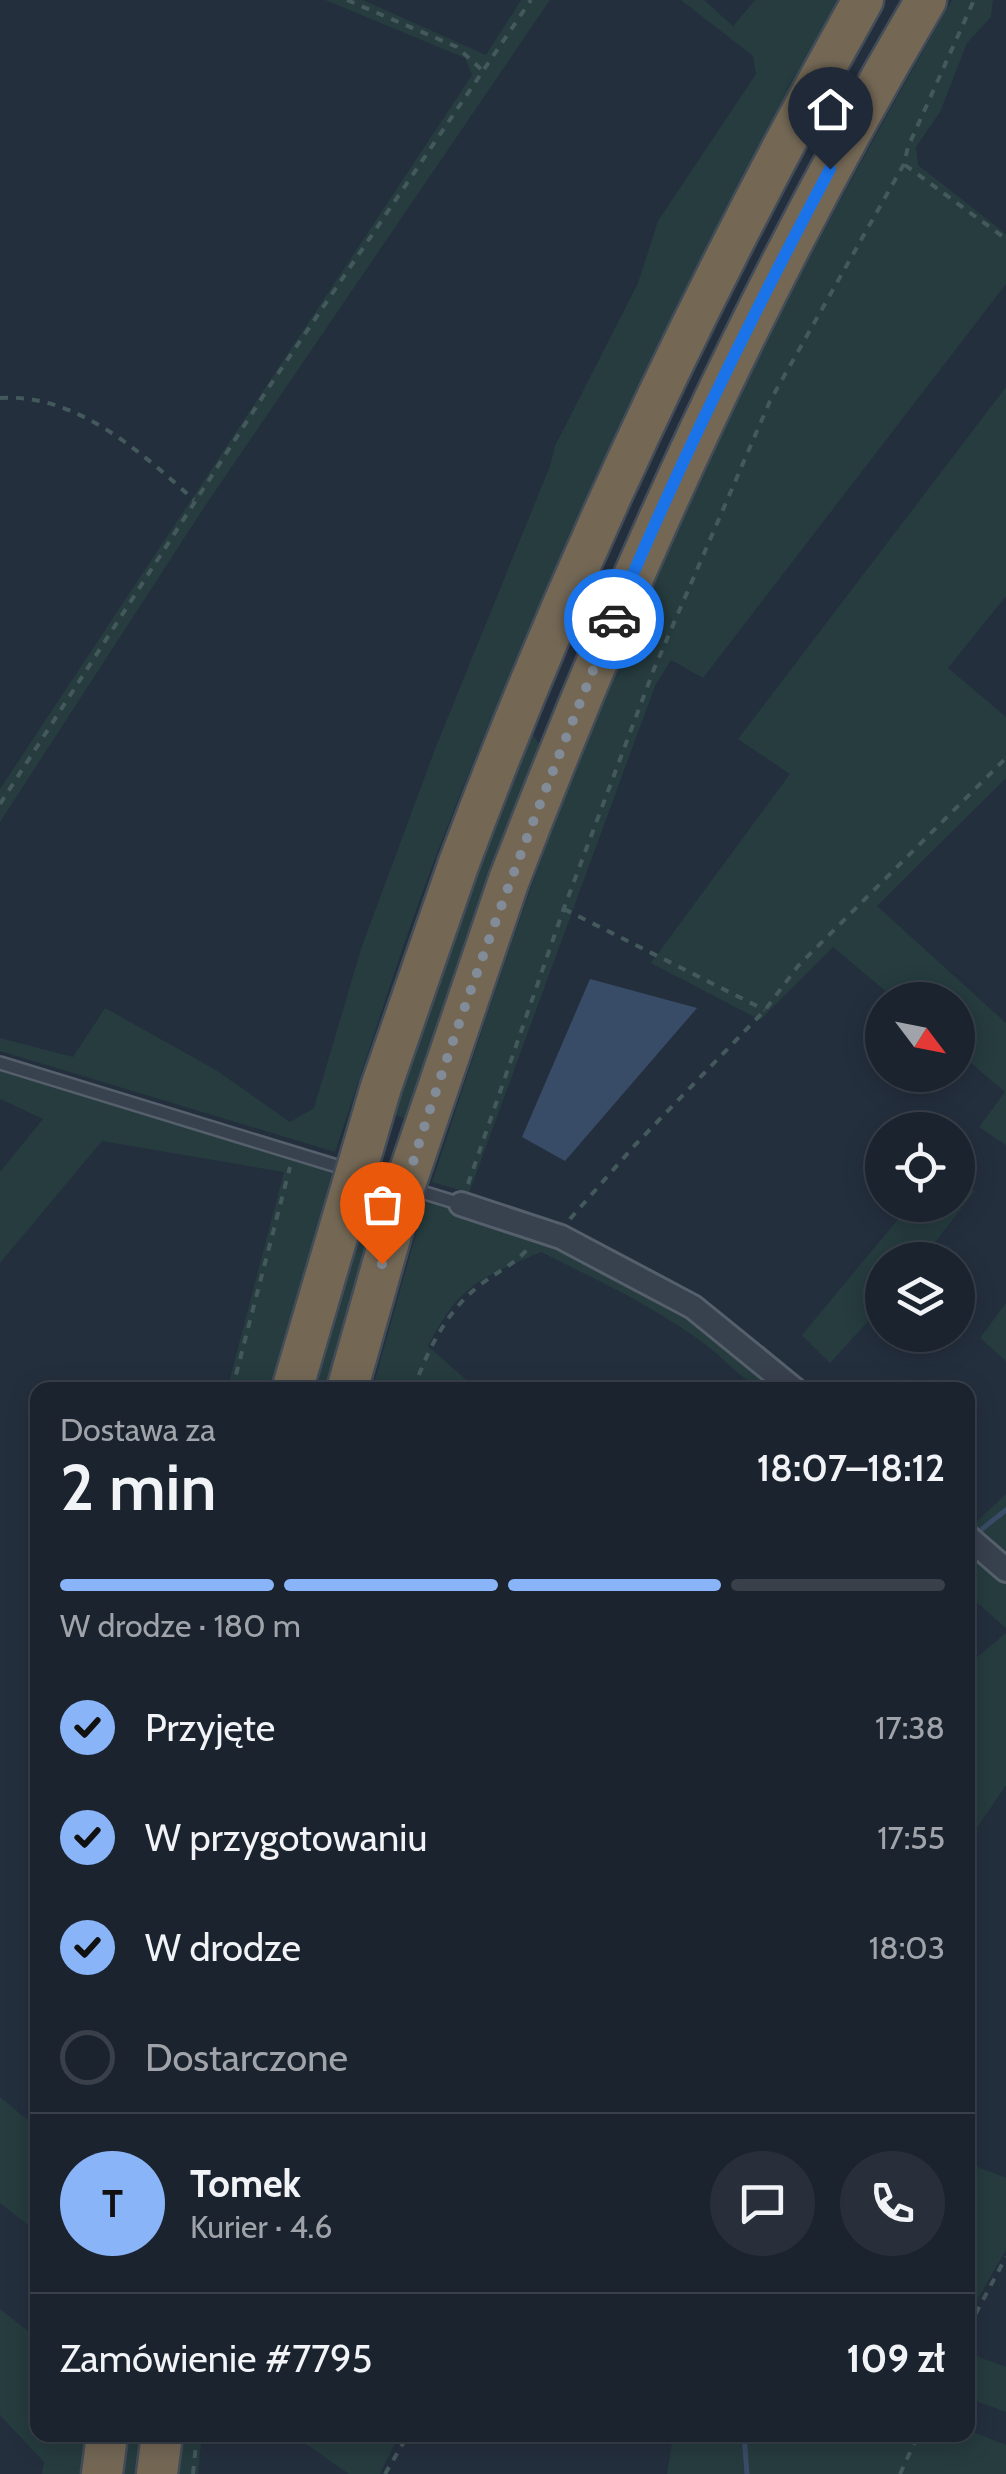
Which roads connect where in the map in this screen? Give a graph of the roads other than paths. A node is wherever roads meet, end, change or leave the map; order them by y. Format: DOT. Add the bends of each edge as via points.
graph roads {
  1 [pos="863,0"];
  2 [pos="926,0"];
  3 [pos="0,1063"];
  4 [pos="461,1204"];
  5 [pos="294,1382"];
  6 [pos="349,1382"];
  7 [pos="784,1382"];
  8 [pos="975,1543"];
  9 [pos="1006,1570"];
  10 [pos="106,2442"];
  11 [pos="161,2442"];
  12 [pos="102,2474"];
  13 [pos="157,2474"];
  1 -- 5 [label="highway, bridge" via="750,204 574,577 458,862 381,1087"];
  2 -- 6 [label="highway, bridge" via="796,234 621,604 510,880 405,1185"];
  3 -- 4 [label="lane"];
  4 -- 7 [label="street" via="550,1233 693,1307"];
  8 -- 9 [label="street"];
  10 -- 12 [label="highway"];
  11 -- 13 [label="highway"];
}
